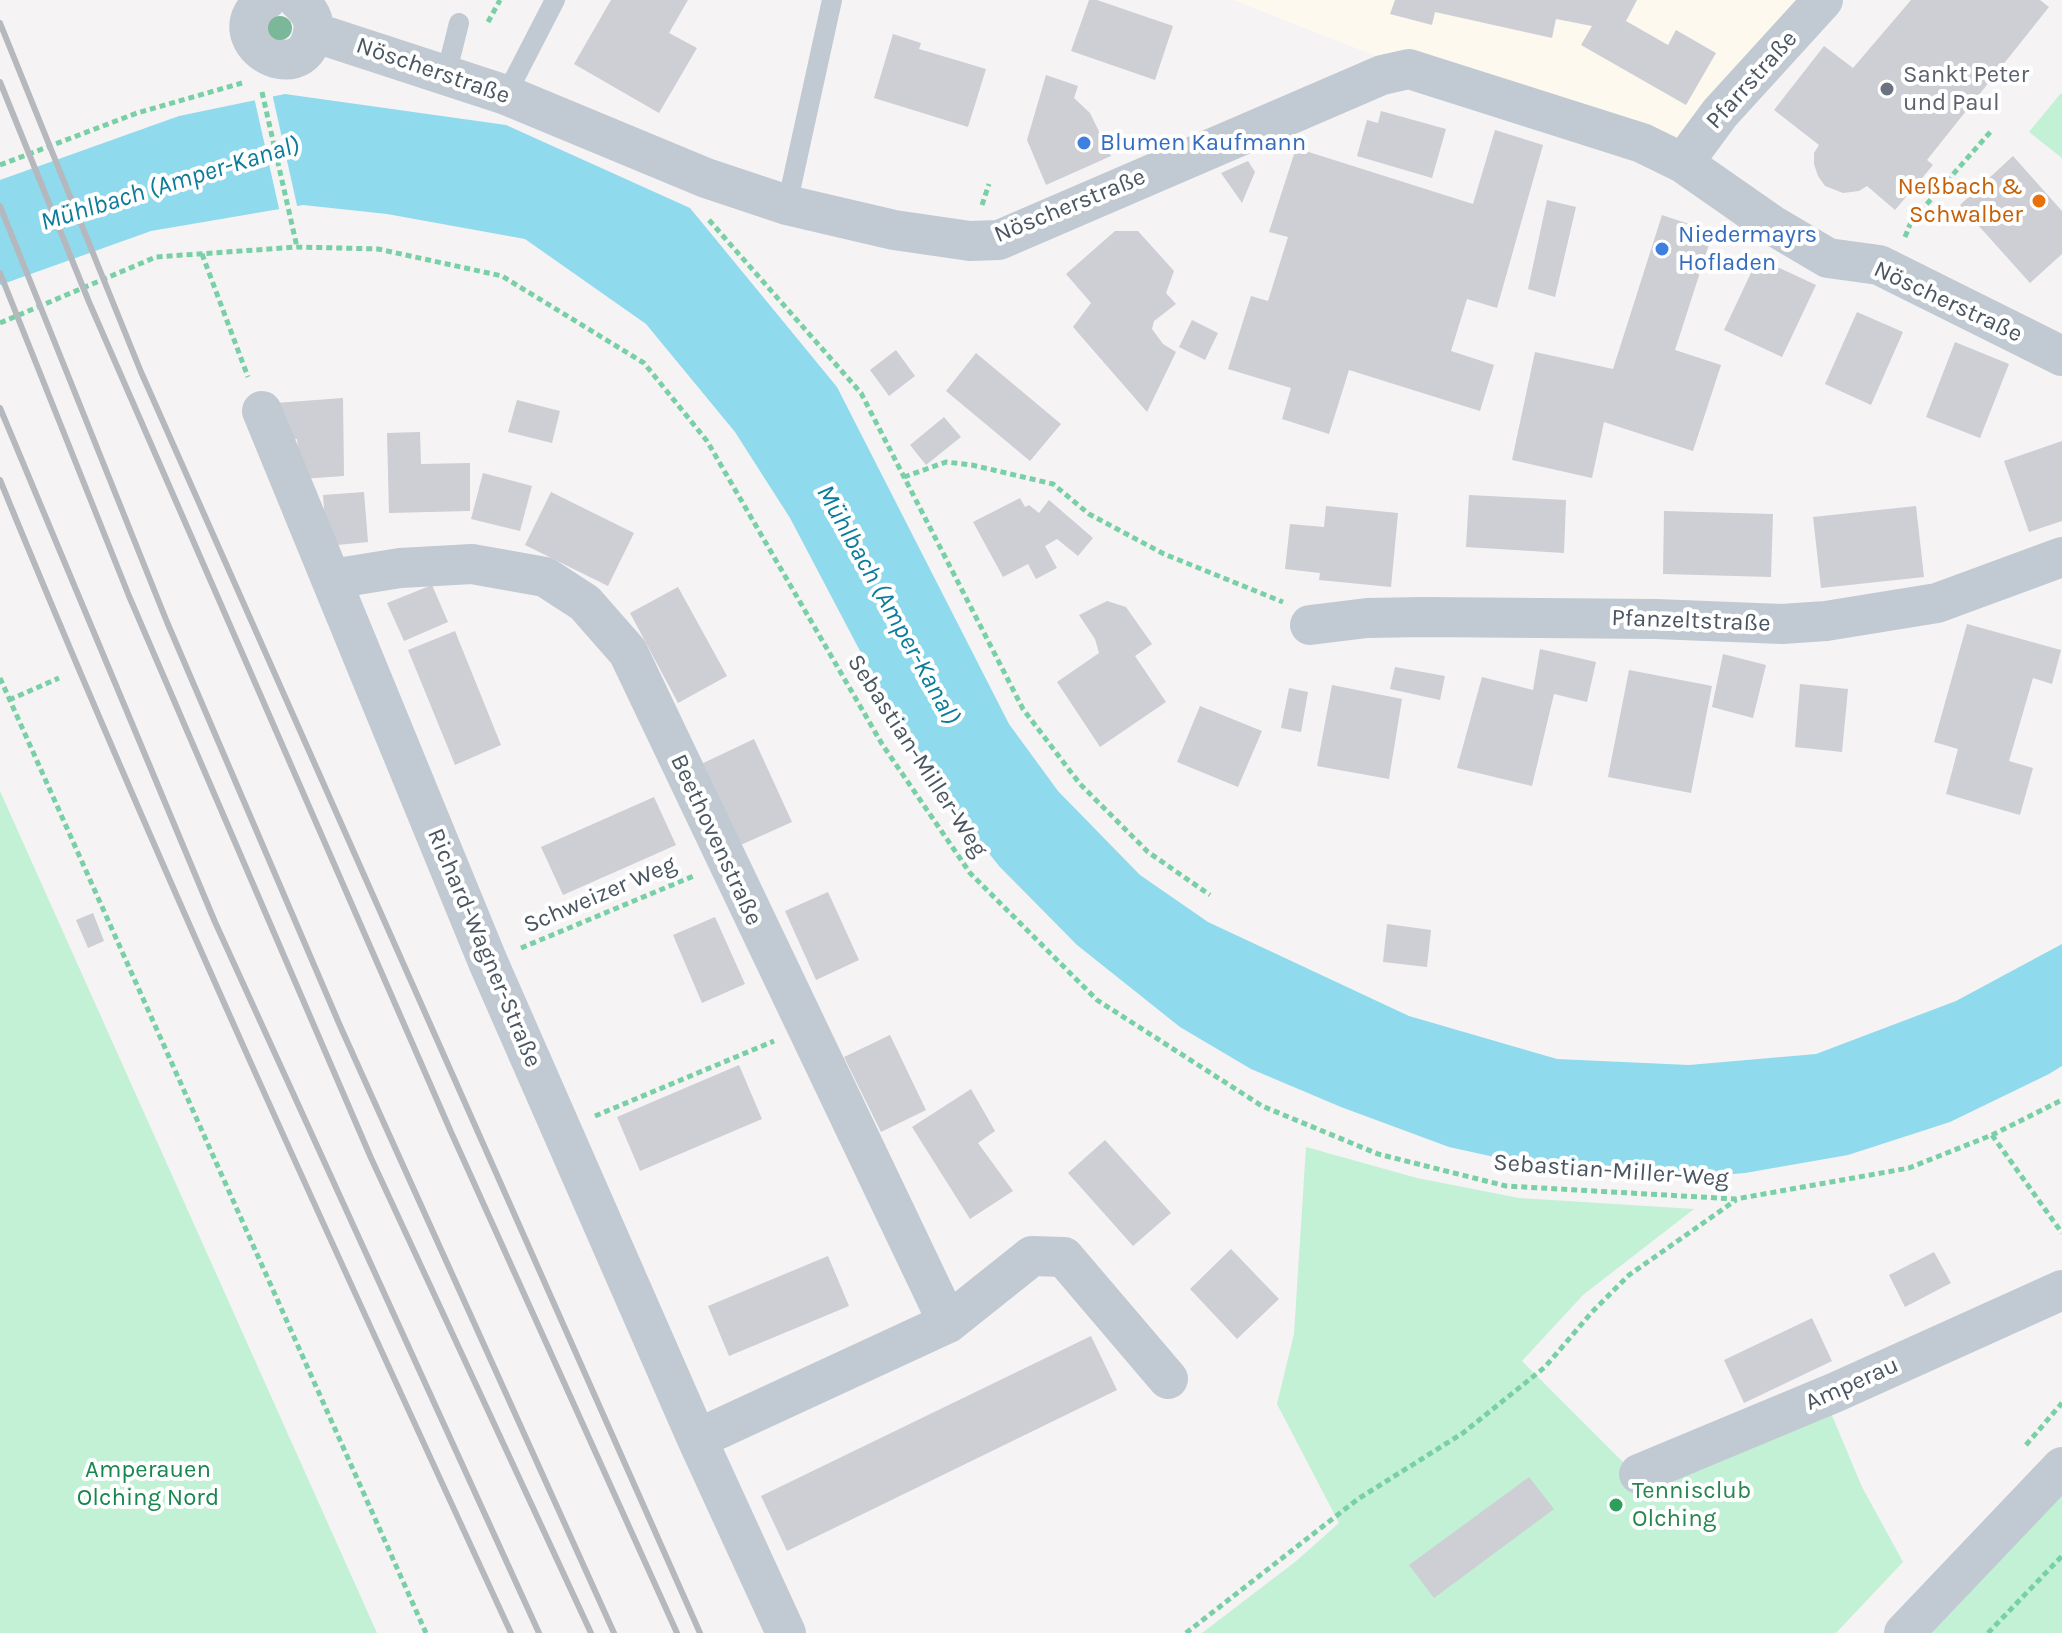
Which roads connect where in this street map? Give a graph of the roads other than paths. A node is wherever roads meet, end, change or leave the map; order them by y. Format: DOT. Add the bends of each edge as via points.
graph roads {
  1 [pos="555,0"];
  2 [pos="832,0"];
  3 [pos="1823,0"];
  4 [pos="280,7"];
  5 [pos="459,23"];
  6 [pos="446,75"];
  7 [pos="506,95"];
  8 [pos="1683,163"];
  9 [pos="787,205"];
  10 [pos="2062,356"];
  11 [pos="262,411"];
  12 [pos="2062,557"];
  13 [pos="332,579"];
  14 [pos="1310,625"];
  15 [pos="2062,1290"];
  16 [pos="948,1323"];
  17 [pos="1168,1379"];
  18 [pos="697,1439"];
  19 [pos="2062,1467"];
  20 [pos="1639,1474"];
  21 [pos="786,1633"];
  22 [pos="1904,1633"];
  1 -- 7 [label="lane"];
  2 -- 9 [label="lane"];
  3 -- 8 [label="street, Pfarrstraße" via="1720,113"];
  4 -- 6 [label="street, Nöscherstraße"];
  5 -- 6 [label="lane"];
  6 -- 7 [label="street, Nöscherstraße"];
  7 -- 9 [label="street, Nöscherstraße" via="706,178"];
  8 -- 9 [label="street, Nöscherstraße" via="1642,143 1409,69 1382,75 999,240 894,230"];
  8 -- 10 [label="street, Nöscherstraße" via="1828,258 1879,265"];
  11 -- 13 [label="street, Richard-Wagner-Straße"];
  12 -- 14 [label="street, Pfanzeltstraße" via="1937,603 1826,621 1424,617"];
  13 -- 16 [label="street, Beethovenstraße" via="472,564 545,577 585,603 628,652"];
  13 -- 18 [label="street, Richard-Wagner-Straße" via="488,962"];
  15 -- 20 [label="street, Amperau"];
  16 -- 17 [label="street" via="1032,1256 1064,1257"];
  16 -- 18 [label="street"];
  18 -- 21 [label="street, Richard-Wagner-Straße"];
  19 -- 22 [label="street"];
}
